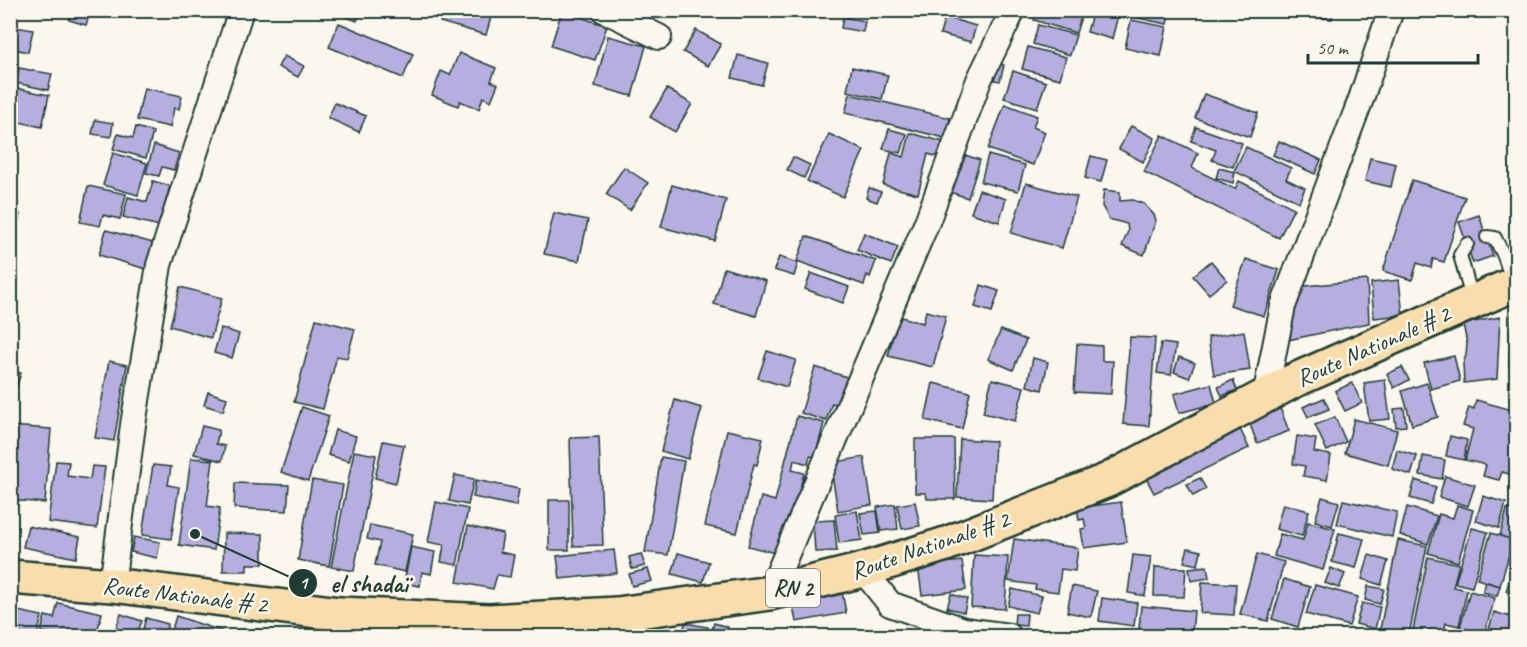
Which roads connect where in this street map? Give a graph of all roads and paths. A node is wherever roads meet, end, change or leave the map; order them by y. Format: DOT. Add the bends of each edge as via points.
graph roads {
  1 [pos="241,10"];
  2 [pos="604,10"];
  3 [pos="1013,10"];
  4 [pos="1391,10"];
  5 [pos="659,37"];
  6 [pos="1487,237"];
  7 [pos="1467,244"];
  8 [pos="1515,284"];
  9 [pos="1473,302"];
  10 [pos="1265,396"];
  11 [pos="863,570"];
  12 [pos="10,577"];
  13 [pos="112,585"];
  14 [pos="770,594"];
  15 [pos="379,626"];
  16 [pos="487,628"];
  17 [pos="1009,636"];
  1 -- 13 [label="street" via="159,265"];
  2 -- 5 [label="street"];
  3 -- 14 [label="street" via="979,80 927,222"];
  4 -- 10 [label="street" via="1283,306"];
  6 -- 8 [label="lane" via="1495,238"];
  7 -- 9 [label="lane" via="1460,255"];
  8 -- 9 [label="main road, Route Nationale # 2 / RN 2"];
  9 -- 10 [label="main road, Route Nationale # 2 / RN 2"];
  10 -- 11 [label="main road, Route Nationale # 2 / RN 2" via="1108,480 946,544"];
  11 -- 14 [label="main road, Route Nationale # 2 / RN 2"];
  11 -- 17 [label="street" via="890,604 964,630"];
  12 -- 13 [label="main road, Route Nationale # 2 / RN 2"];
  13 -- 15 [label="main road, Route Nationale # 2 / RN 2" via="340,614"];
  14 -- 16 [label="main road, Route Nationale # 2 / RN 2"];
  15 -- 16 [label="main road, Route Nationale # 2 / RN 2"];
}
